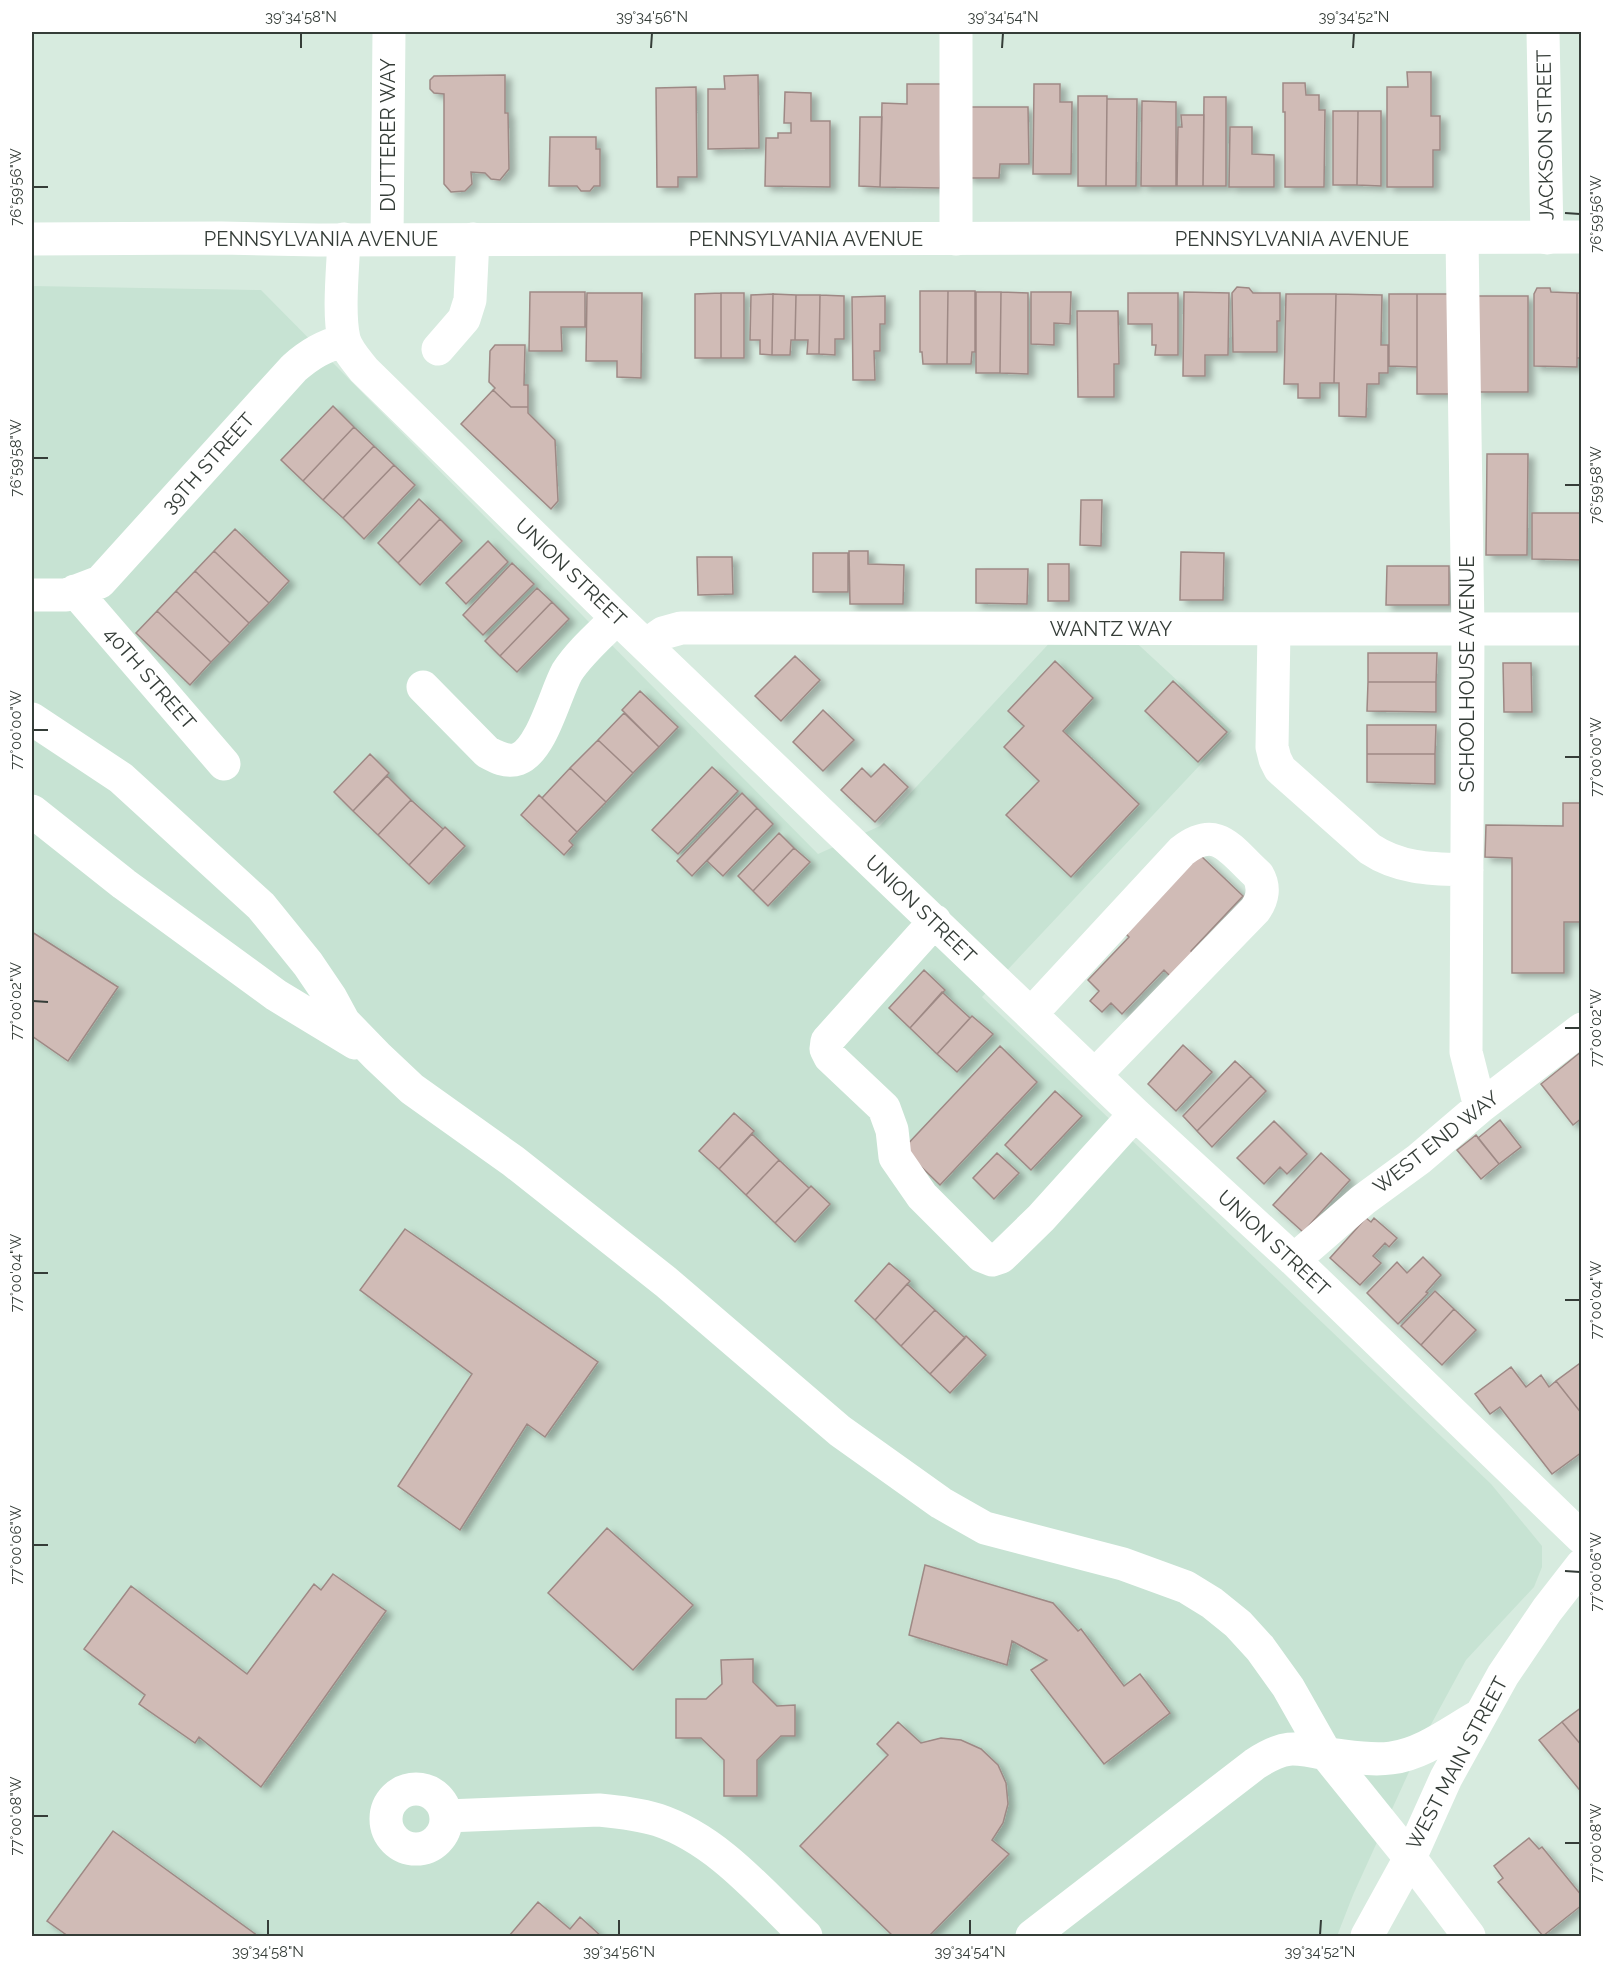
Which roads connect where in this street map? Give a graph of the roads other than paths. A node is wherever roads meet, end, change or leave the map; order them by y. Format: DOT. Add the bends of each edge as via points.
graph roads {
  1 [pos="389,32"];
  2 [pos="956,32"];
  3 [pos="1543,32"];
  4 [pos="1581,237"];
  5 [pos="1462,238"];
  6 [pos="1547,238"];
  7 [pos="32,239"];
  8 [pos="387,239"];
  9 [pos="473,239"];
  10 [pos="956,239"];
  11 [pos="344,240"];
  12 [pos="344,340"];
  13 [pos="438,349"];
  14 [pos="75,591"];
  15 [pos="32,595"];
  16 [pos="617,618"];
  17 [pos="1581,629"];
  18 [pos="1275,630"];
  19 [pos="1468,630"];
  20 [pos="646,645"];
  21 [pos="423,687"];
  22 [pos="32,719"];
  23 [pos="224,764"];
  24 [pos="32,811"];
  25 [pos="1467,870"];
  26 [pos="934,921"];
  27 [pos="1031,1014"];
  28 [pos="1581,1029"];
  29 [pos="377,1056"];
  30 [pos="1095,1075"];
  31 [pos="1480,1107"];
  32 [pos="1135,1114"];
  33 [pos="1294,1260"];
  34 [pos="1581,1538"];
  35 [pos="1581,1565"];
  36 [pos="1479,1716"];
  37 [pos="1326,1754"];
  38 [pos="446,1816"];
  39 [pos="1410,1858"];
  40 [pos="806,1936"];
  41 [pos="1032,1936"];
  42 [pos="1367,1936"];
  43 [pos="1469,1936"];
  1 -- 8 [label="street, DUTTERER WAY"];
  2 -- 10 [label="street"];
  3 -- 6 [label="street, JACKSON STREET"];
  4 -- 6 [label="street, PENNSYLVANIA AVENUE"];
  5 -- 6 [label="street, PENNSYLVANIA AVENUE"];
  5 -- 10 [label="street, PENNSYLVANIA AVENUE"];
  5 -- 19 [label="street, SCHOOLHOUSE AVENUE"];
  7 -- 11 [label="street, PENNSYLVANIA AVENUE"];
  8 -- 9 [label="street, PENNSYLVANIA AVENUE"];
  8 -- 11 [label="street, PENNSYLVANIA AVENUE"];
  9 -- 10 [label="street, PENNSYLVANIA AVENUE"];
  9 -- 13 [label="street" via="470,300 464,319"];
  11 -- 12 [label="street, UNION STREET"];
  12 -- 14 [label="street, 39TH STREET" via="324,346 294,368 100,582"];
  12 -- 16 [label="street, UNION STREET" via="364,370"];
  14 -- 15 [label="street, 39TH STREET" via="66,595"];
  14 -- 23 [label="street, 40TH STREET"];
  16 -- 20 [label="street, UNION STREET"];
  16 -- 21 [label="street" via="567,672 548,719 520,758 500,758 487,752"];
  17 -- 19 [label="street, WANTZ WAY"];
  18 -- 19 [label="street, WANTZ WAY"];
  18 -- 20 [label="street, WANTZ WAY" via="681,628 663,633"];
  18 -- 25 [label="street" via="1272,747 1280,769 1382,857 1407,866"];
  19 -- 25 [label="street, SCHOOLHOUSE AVENUE"];
  20 -- 26 [label="street, UNION STREET"];
  22 -- 29 [label="street" via="121,778 261,906 308,964 344,1022"];
  24 -- 29 [label="street" via="267,988"];
  25 -- 31 [label="street, SCHOOLHOUSE AVENUE" via="1466,1052"];
  26 -- 27 [label="street, UNION STREET"];
  26 -- 32 [label="street" via="827,1041 826,1049 884,1108 895,1157 922,1196 982,1256 992,1260 1001,1257"];
  27 -- 30 [label="street, UNION STREET"];
  27 -- 30 [label="street" via="1191,844 1206,838 1220,840 1258,875 1262,894 1255,910"];
  28 -- 31 [label="street, WEST END WAY"];
  29 -- 37 [label="street, WEST MAIN STREET" via="412,1089 513,1161 666,1282 840,1431 941,1503 985,1528 1123,1564 1186,1587 1212,1603 1260,1648 1288,1687"];
  30 -- 32 [label="street, UNION STREET"];
  31 -- 33 [label="street, WEST END WAY"];
  32 -- 33 [label="street, UNION STREET"];
  33 -- 34 [label="street, UNION STREET"];
  35 -- 36 [label="street, WEST MAIN STREET" via="1540,1619"];
  36 -- 37 [label="street" via="1412,1753 1391,1758"];
  36 -- 39 [label="street, WEST MAIN STREET"];
  37 -- 39 [label="street, WEST MAIN STREET"];
  37 -- 41 [label="street" via="1301,1749 1271,1754"];
  38 -- 40 [label="street" via="599,1810 659,1821 699,1841 730,1863"];
  39 -- 42 [label="street"];
  39 -- 43 [label="street"];
}
